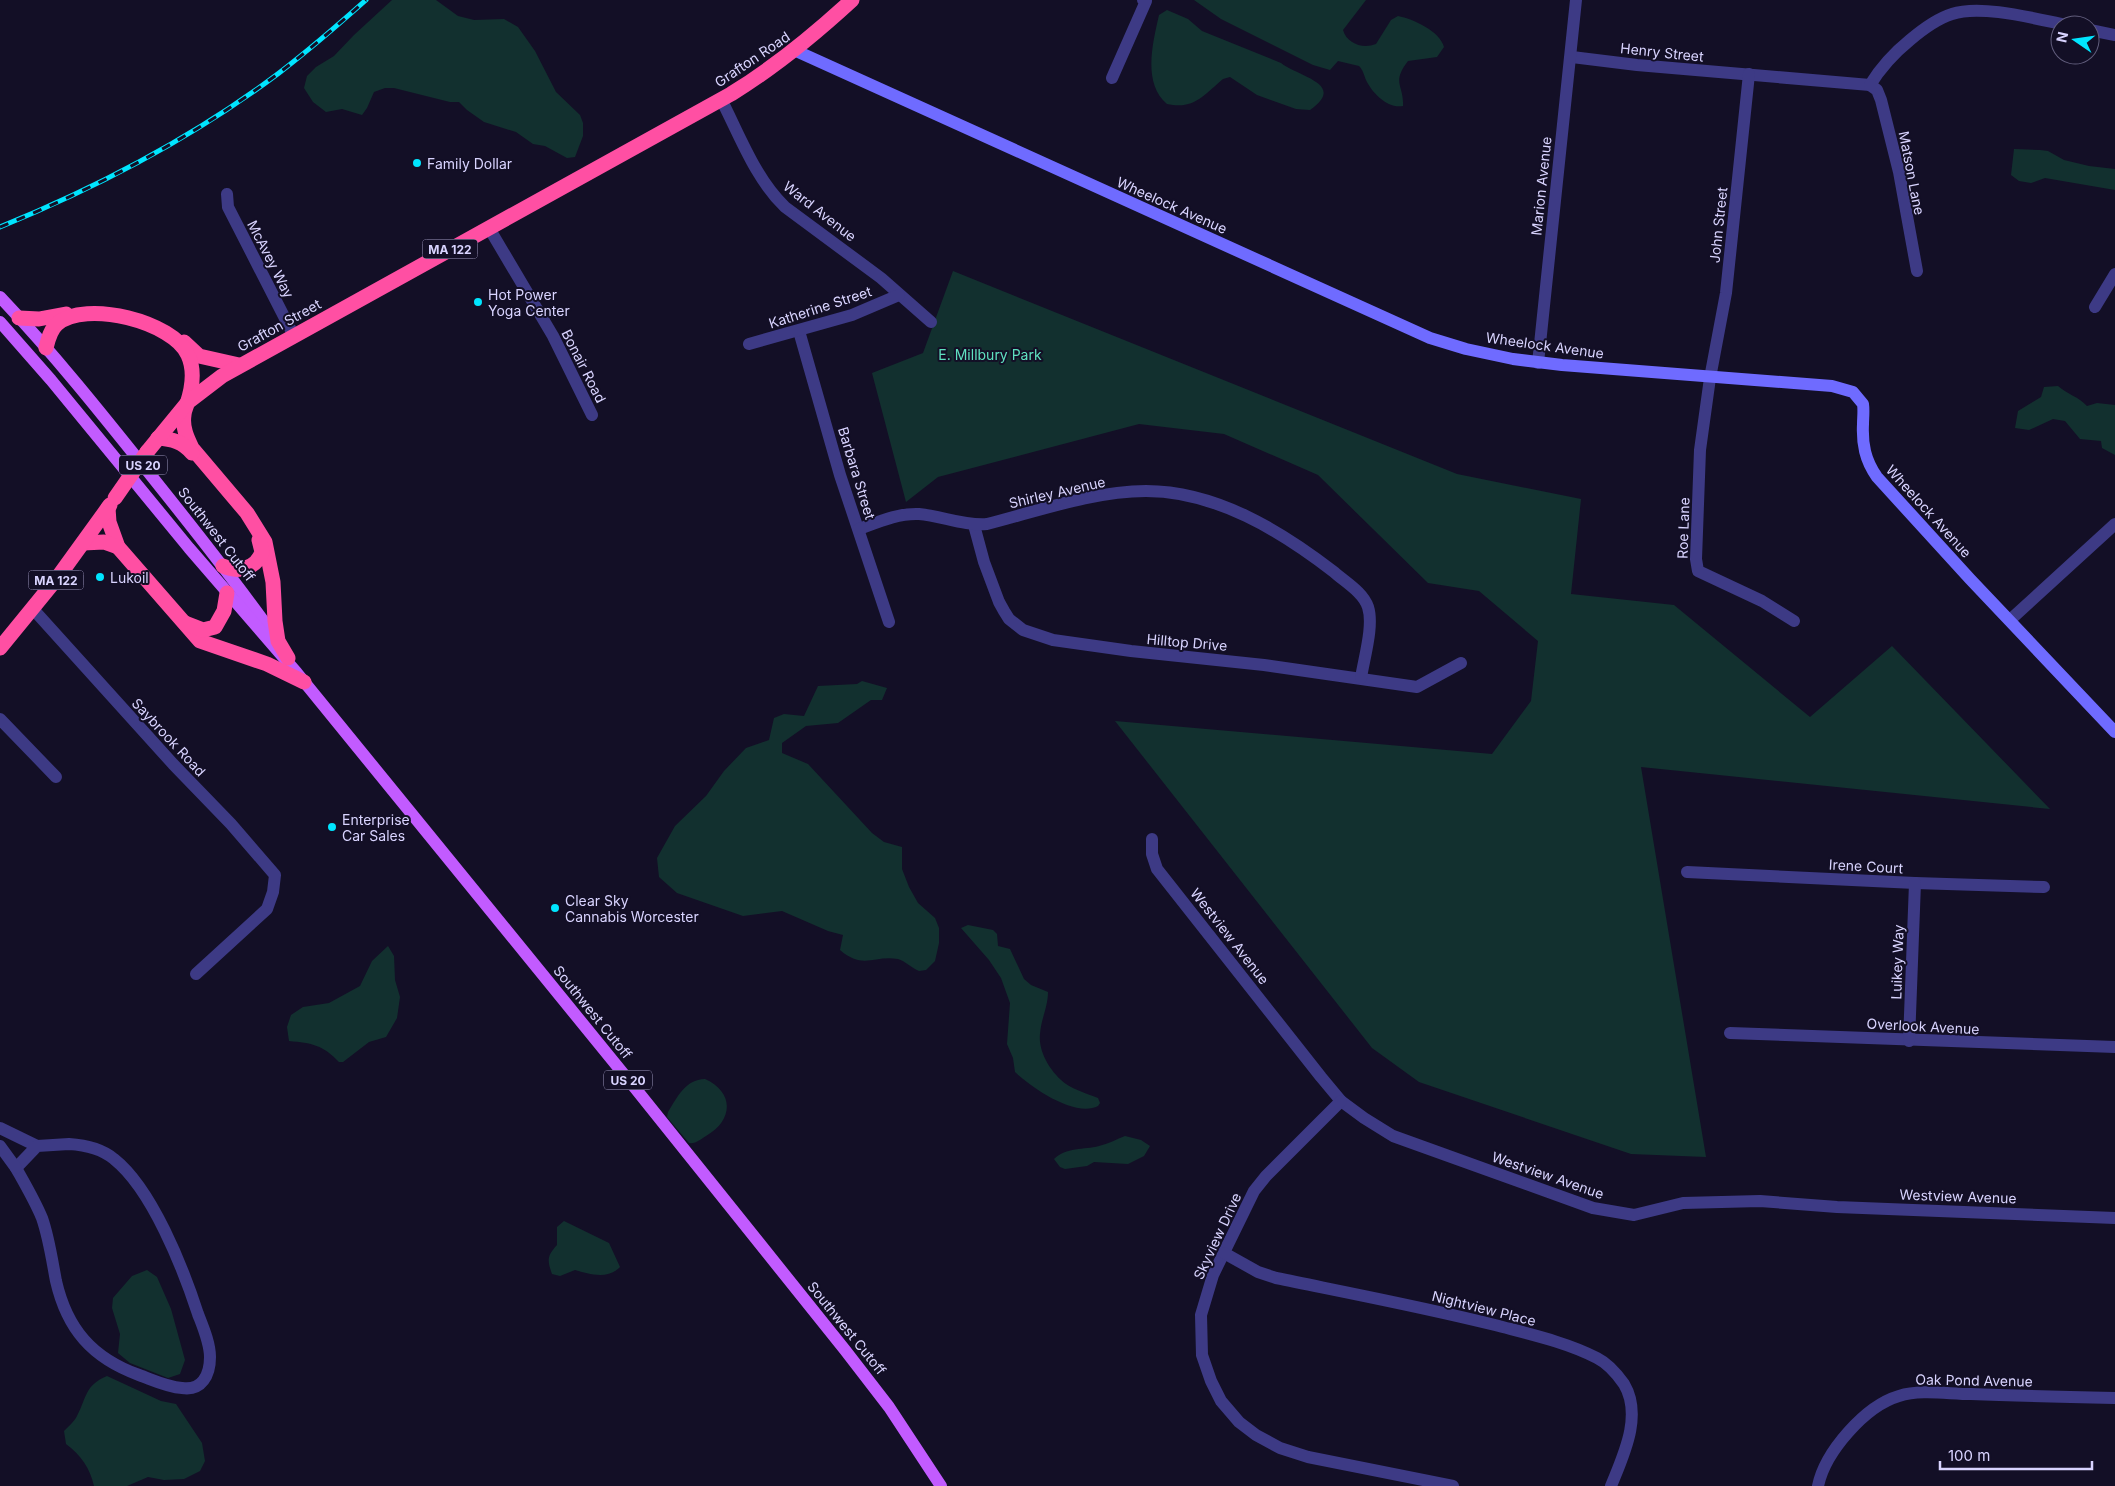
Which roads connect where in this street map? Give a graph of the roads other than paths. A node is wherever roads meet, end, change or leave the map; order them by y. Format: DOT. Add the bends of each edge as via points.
graph roads {
  1 [pos="852,0"];
  2 [pos="1144,0"];
  3 [pos="1576,0"];
  4 [pos="2050,22"];
  5 [pos="2100,32"];
  6 [pos="2115,35"];
  7 [pos="794,50"];
  8 [pos="1572,56"];
  9 [pos="1749,74"];
  10 [pos="1112,78"];
  11 [pos="1870,85"];
  12 [pos="722,99"];
  13 [pos="662,132"];
  14 [pos="227,194"];
  15 [pos="489,228"];
  16 [pos="1917,270"];
  17 [pos="2115,274"];
  18 [pos="899,295"];
  19 [pos="0,297"];
  20 [pos="2095,307"];
  21 [pos="19,318"];
  22 [pos="0,322"];
  23 [pos="931,322"];
  24 [pos="799,331"];
  25 [pos="294,336"];
  26 [pos="749,344"];
  27 [pos="46,348"];
  28 [pos="1538,362"];
  29 [pos="239,366"];
  30 [pos="1710,378"];
  31 [pos="188,402"];
  32 [pos="592,415"];
  33 [pos="158,438"];
  34 [pos="112,503"];
  35 [pos="2115,524"];
  36 [pos="974,525"];
  37 [pos="858,529"];
  38 [pos="83,543"];
  39 [pos="118,547"];
  40 [pos="223,566"];
  41 [pos="227,593"];
  42 [pos="33,609"];
  43 [pos="2010,620"];
  44 [pos="1794,621"];
  45 [pos="182,622"];
  46 [pos="889,622"];
  47 [pos="278,641"];
  48 [pos="0,648"];
  49 [pos="288,658"];
  50 [pos="1461,663"];
  51 [pos="1361,678"];
  52 [pos="304,682"];
  53 [pos="0,719"];
  54 [pos="2115,732"];
  55 [pos="56,777"];
  56 [pos="1152,839"];
  57 [pos="1687,872"];
  58 [pos="1915,883"];
  59 [pos="2044,887"];
  60 [pos="196,974"];
  61 [pos="1730,1033"];
  62 [pos="1909,1041"];
  63 [pos="2115,1047"];
  64 [pos="1341,1101"];
  65 [pos="0,1128"];
  66 [pos="0,1146"];
  67 [pos="36,1146"];
  68 [pos="16,1168"];
  69 [pos="2115,1218"];
  70 [pos="1224,1253"];
  71 [pos="2115,1398"];
  72 [pos="942,1486"];
  73 [pos="1453,1486"];
  74 [pos="1611,1486"];
  75 [pos="1818,1486"];
  1 -- 7 [label="highway, Grafton Road / MA 122"];
  2 -- 10 [label="street"];
  3 -- 8 [label="street, Marion Avenue"];
  4 -- 11 [label="street" via="1987,12 1952,14 1931,24 1903,46"];
  5 -- 6 [label="street"];
  7 -- 12 [label="highway, Grafton Road / MA 122" via="758,78"];
  7 -- 28 [label="street, Wheelock Avenue" via="1406,328 1466,349"];
  8 -- 9 [label="street, Henry Street"];
  8 -- 28 [label="street, Marion Avenue"];
  9 -- 11 [label="street, Henry Street"];
  9 -- 30 [label="street, John Street" via="1726,293"];
  11 -- 16 [label="street, Matson Lane" via="1877,90 1881,100 1899,172"];
  12 -- 13 [label="highway, Grafton Road / MA 122"];
  12 -- 18 [label="street, Ward Avenue" via="748,154 774,196"];
  13 -- 15 [label="highway, Grafton Street / MA 122"];
  14 -- 25 [label="street, McAvey Way" via="228,207"];
  15 -- 25 [label="highway, Grafton Street / MA 122"];
  15 -- 32 [label="street, Bonair Road" via="553,336"];
  17 -- 20 [label="street"];
  18 -- 23 [label="street, Ward Avenue"];
  18 -- 24 [label="street, Katherine Street" via="852,315"];
  19 -- 21 [label="main road, Southwest Cutoff / US 20"];
  21 -- 27 [label="main road, Southwest Cutoff / US 20"];
  21 -- 29 [label="highway" via="47,318 102,308 128,311 172,331 198,356"];
  22 -- 41 [label="main road, Southwest Cutoff / US 20"];
  24 -- 26 [label="street, Katherine Street"];
  24 -- 37 [label="street, Barbara Street"];
  25 -- 29 [label="highway, Grafton Street / MA 122"];
  27 -- 31 [label="highway" via="56,324 96,313 158,328 177,341 187,354 193,372"];
  27 -- 40 [label="main road, Southwest Cutoff / US 20"];
  28 -- 30 [label="street, Wheelock Avenue"];
  29 -- 31 [label="highway, Grafton Street / MA 122"];
  30 -- 43 [label="street, Wheelock Avenue" via="1832,386 1853,392 1863,404 1863,442 1871,469"];
  30 -- 44 [label="street, Roe Lane" via="1700,450 1698,571 1762,601"];
  31 -- 33 [label="highway, Grafton Street / MA 122"];
  31 -- 47 [label="highway" via="184,423 192,448 247,513 265,542 273,582"];
  33 -- 34 [label="highway, Grafton Street / MA 122, bridge"];
  33 -- 40 [label="highway" via="187,446 261,544 262,552 256,562 246,568 237,570"];
  34 -- 38 [label="highway, Grafton Street / MA 122"];
  34 -- 39 [label="highway" via="110,522"];
  35 -- 43 [label="street"];
  36 -- 37 [label="street, Shirley Avenue" via="919,514 887,519"];
  36 -- 51 [label="street, Hilltop Drive" via="999,602 1009,619 1023,630 1053,640 1131,652 1264,664"];
  36 -- 51 [label="street, Shirley Avenue" via="1096,496 1144,491 1179,494 1230,509 1313,556 1363,598 1368,605 1370,620"];
  37 -- 46 [label="street, Barbara Street"];
  38 -- 39 [label="highway" via="104,542"];
  38 -- 42 [label="highway, Grafton Street / MA 122"];
  39 -- 45 [label="highway"];
  40 -- 47 [label="main road, Southwest Cutoff / US 20"];
  41 -- 45 [label="highway" via="224,611 215,627 203,630"];
  41 -- 52 [label="main road, Southwest Cutoff / US 20"];
  42 -- 48 [label="highway, Grafton Street / MA 122"];
  42 -- 60 [label="street, Saybrook Road" via="275,875 268,908"];
  43 -- 54 [label="street, Wheelock Avenue"];
  45 -- 52 [label="highway" via="209,646 267,664"];
  47 -- 49 [label="highway, Southwest Cutoff / US 20"];
  49 -- 52 [label="main road, Southwest Cutoff / US 20"];
  50 -- 51 [label="street, Hilltop Drive" via="1417,687"];
  52 -- 72 [label="main road, Southwest Cutoff / US 20" via="845,1350 889,1407"];
  53 -- 55 [label="street"];
  56 -- 64 [label="street, Westview Avenue" via="1157,869"];
  57 -- 58 [label="street, Irene Court"];
  58 -- 59 [label="street, Irene Court"];
  58 -- 62 [label="street, Luikey Way"];
  61 -- 62 [label="street, Overlook Avenue"];
  62 -- 63 [label="street, Overlook Avenue"];
  64 -- 69 [label="street, Westview Avenue" via="1393,1136 1609,1212 1634,1215 1683,1203 1760,1201"];
  64 -- 70 [label="street, Skyview Drive" via="1254,1191"];
  65 -- 67 [label="street"];
  66 -- 68 [label="street"];
  67 -- 68 [label="street"];
  67 -- 68 [label="street" via="69,1144 94,1148 114,1158 134,1179 160,1222 184,1272 205,1334 210,1362 206,1377 198,1386 174,1387 133,1372 100,1356 82,1338 65,1310 42,1219"];
  70 -- 73 [label="street, Skyview Drive" via="1213,1275 1201,1315 1202,1355 1210,1381 1221,1401 1239,1422 1280,1448 1308,1457"];
  70 -- 74 [label="street, Nightview Place" via="1276,1278 1469,1318 1598,1359 1624,1385 1631,1415 1628,1443"];
  71 -- 75 [label="street, Oak Pond Avenue" via="1901,1395 1876,1407 1851,1430 1823,1468"];
}
